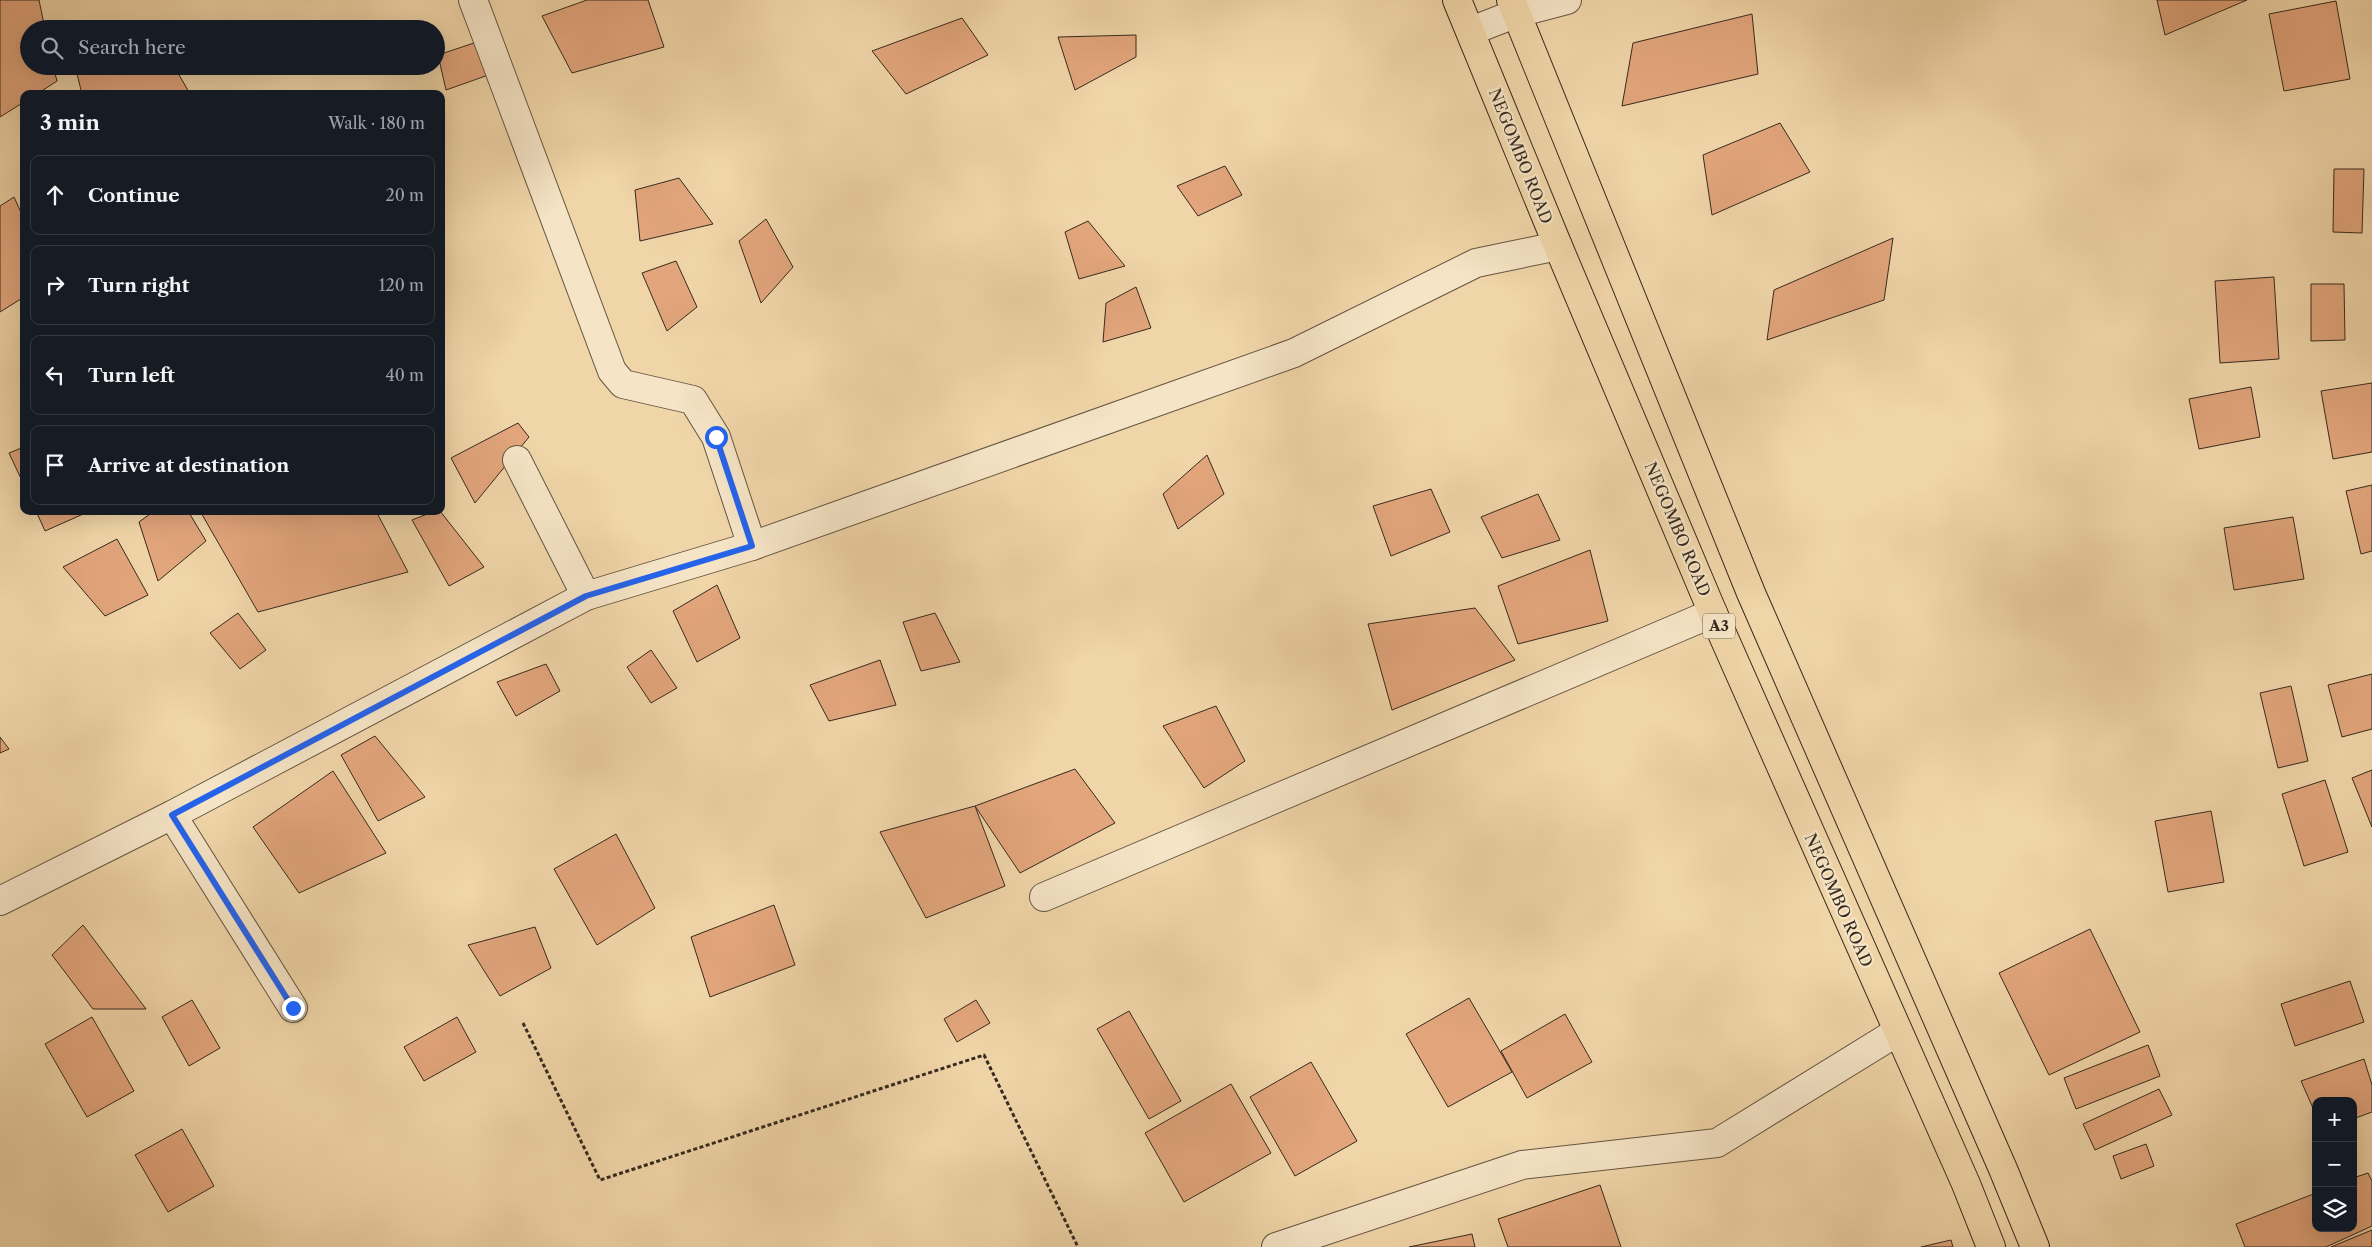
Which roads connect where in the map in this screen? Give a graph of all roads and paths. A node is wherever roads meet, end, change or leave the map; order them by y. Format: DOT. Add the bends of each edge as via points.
graph roads {
  1 [pos="473,0"];
  2 [pos="1457,0"];
  3 [pos="1567,0"];
  4 [pos="1514,6"];
  5 [pos="1471,32"];
  6 [pos="1558,246"];
  7 [pos="517,460"];
  8 [pos="752,546"];
  9 [pos="586,596"];
  10 [pos="1713,613"];
  11 [pos="172,815"];
  12 [pos="1044,897"];
  13 [pos="0,901"];
  14 [pos="293,1008"];
  15 [pos="523,1023"];
  16 [pos="1897,1032"];
  17 [pos="1078,1247"];
  18 [pos="1276,1247"];
  19 [pos="1990,1247"];
  20 [pos="2035,1247"];
  1 -- 8 [label="street" via="612,371 622,384 693,400 716,437"];
  2 -- 5 [label="highway, NEGOMBO ROAD / A3"];
  3 -- 4 [label="street"];
  4 -- 5 [label="street"];
  4 -- 20 [label="highway, A3" via="1751,593"];
  5 -- 6 [label="highway, NEGOMBO ROAD / A3"];
  6 -- 8 [label="street" via="1476,262 1294,353"];
  6 -- 10 [label="highway, NEGOMBO ROAD / A3"];
  7 -- 9 [label="street"];
  8 -- 9 [label="street"];
  9 -- 11 [label="street"];
  10 -- 12 [label="street"];
  10 -- 16 [label="highway, NEGOMBO ROAD / A3"];
  11 -- 13 [label="street"];
  11 -- 14 [label="street"];
  15 -- 17 [label="path" via="600,1180 984,1055"];
  16 -- 18 [label="street" via="1717,1142 1522,1165"];
  16 -- 19 [label="highway, NEGOMBO ROAD / A3" via="1966,1184"];
}
